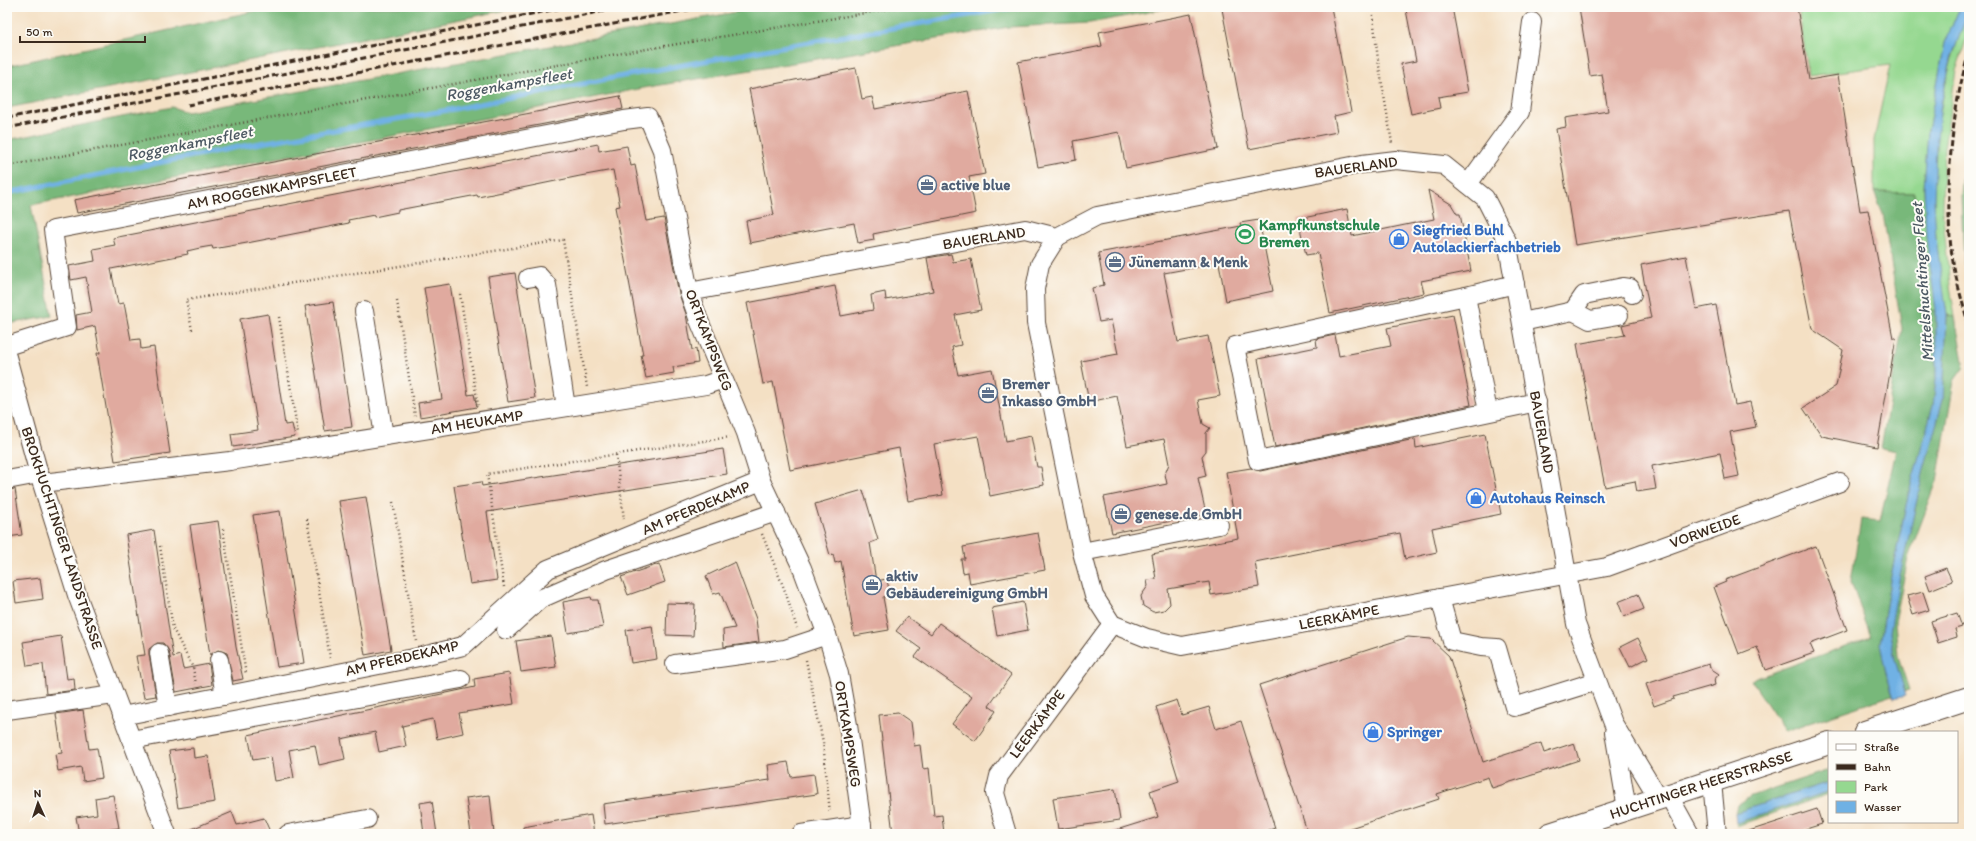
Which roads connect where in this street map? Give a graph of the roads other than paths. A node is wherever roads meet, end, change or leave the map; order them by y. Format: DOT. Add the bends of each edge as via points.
graph roads {
  1 [pos="1532,22"];
  2 [pos="648,117"];
  3 [pos="1468,184"];
  4 [pos="1057,237"];
  5 [pos="528,278"];
  6 [pos="1515,284"];
  7 [pos="689,292"];
  8 [pos="1632,294"];
  9 [pos="1466,296"];
  10 [pos="364,311"];
  11 [pos="1573,311"];
  12 [pos="1619,316"];
  13 [pos="1522,322"];
  14 [pos="7,346"];
  15 [pos="7,357"];
  16 [pos="723,379"];
  17 [pos="1537,402"];
  18 [pos="566,407"];
  19 [pos="1488,412"];
  20 [pos="384,436"];
  21 [pos="41,478"];
  22 [pos="7,480"];
  23 [pos="761,481"];
  24 [pos="1840,482"];
  25 [pos="776,512"];
  26 [pos="1219,525"];
  27 [pos="1082,552"];
  28 [pos="1568,574"];
  29 [pos="1440,598"];
  30 [pos="1112,624"];
  31 [pos="506,630"];
  32 [pos="827,635"];
  33 [pos="159,653"];
  34 [pos="219,660"];
  35 [pos="675,664"];
  36 [pos="461,679"];
  37 [pos="1597,681"];
  38 [pos="114,695"];
  39 [pos="225,696"];
  40 [pos="1969,698"];
  41 [pos="168,707"];
  42 [pos="7,710"];
  43 [pos="122,716"];
  44 [pos="1613,723"];
  45 [pos="1868,731"];
  46 [pos="131,740"];
  47 [pos="1828,744"];
  48 [pos="1712,782"];
  49 [pos="1664,797"];
  50 [pos="1627,809"];
  51 [pos="367,819"];
  52 [pos="862,830"];
  53 [pos="167,834"];
  54 [pos="288,834"];
  55 [pos="801,834"];
  56 [pos="1007,834"];
  57 [pos="1550,834"];
  58 [pos="1690,834"];
  59 [pos="1717,834"];
  1 -- 3 [label="street" via="1520,112"];
  2 -- 7 [label="street, ORTKAMPSWEG" via="662,150"];
  2 -- 14 [label="street, AM ROGGENKAMPSFLEET" via="53,230 67,327"];
  3 -- 4 [label="street, BAUERLAND" via="1444,165 1396,160 1362,164 1097,216"];
  3 -- 6 [label="street, BAUERLAND" via="1485,198 1507,241"];
  4 -- 7 [label="street, BAUERLAND" via="1025,229"];
  4 -- 27 [label="street" via="1040,264 1035,289 1036,323"];
  5 -- 18 [label="street" via="539,276 546,285"];
  6 -- 9 [label="street"];
  6 -- 13 [label="street, BAUERLAND"];
  7 -- 16 [label="street, ORTKAMPSWEG"];
  8 -- 11 [label="street" via="1630,288 1623,287 1584,295"];
  9 -- 19 [label="street"];
  9 -- 19 [label="street" via="1235,346 1258,461"];
  10 -- 20 [label="street"];
  11 -- 12 [label="street" via="1590,320"];
  11 -- 13 [label="street"];
  13 -- 17 [label="street, BAUERLAND"];
  15 -- 21 [label="street, BROKHUCHTINGER LANDSTRASSE"];
  16 -- 18 [label="street, AM HEUKAMP" via="706,385"];
  16 -- 23 [label="street, ORTKAMPSWEG" via="746,433"];
  17 -- 19 [label="street"];
  17 -- 28 [label="street, BAUERLAND"];
  18 -- 20 [label="street, AM HEUKAMP"];
  20 -- 21 [label="street, AM HEUKAMP" via="230,461"];
  21 -- 22 [label="street, AM HEUKAMP"];
  21 -- 38 [label="street, BROKHUCHTINGER LANDSTRASSE" via="77,595"];
  23 -- 25 [label="street, ORTKAMPSWEG"];
  23 -- 39 [label="street, AM PFERDEKAMP" via="548,569 463,646"];
  24 -- 28 [label="street, VORWEIDE" via="1606,567"];
  25 -- 31 [label="street" via="606,570 540,599"];
  25 -- 32 [label="street, ORTKAMPSWEG" via="802,568"];
  26 -- 27 [label="street"];
  27 -- 30 [label="street" via="1094,596"];
  28 -- 29 [label="street, LEERKÄMPE"];
  28 -- 37 [label="street, BAUERLAND" via="1576,624"];
  29 -- 30 [label="street, LEERKÄMPE" via="1182,646 1147,638"];
  29 -- 37 [label="street" via="1452,641 1481,648 1497,648 1514,707"];
  30 -- 56 [label="street, LEERKÄMPE" via="999,776 995,793"];
  32 -- 35 [label="street" via="785,649"];
  32 -- 52 [label="street, ORTKAMPSWEG" via="839,674 847,718"];
  33 -- 41 [label="street"];
  34 -- 39 [label="street"];
  36 -- 46 [label="street"];
  37 -- 44 [label="street, BAUERLAND"];
  38 -- 42 [label="street"];
  38 -- 43 [label="street, BROKHUCHTINGER LANDSTRASSE"];
  39 -- 41 [label="street, AM PFERDEKAMP"];
  40 -- 45 [label="main road"];
  41 -- 43 [label="street, AM PFERDEKAMP"];
  43 -- 46 [label="street, BROKHUCHTINGER LANDSTRASSE"];
  44 -- 49 [label="street, BAUERLAND"];
  44 -- 50 [label="street, BAUERLAND"];
  46 -- 53 [label="street, BROKHUCHTINGER LANDSTRASSE"];
  47 -- 48 [label="main road, HUCHTINGER HEERSTRASSE"];
  48 -- 49 [label="main road, HUCHTINGER HEERSTRASSE"];
  48 -- 59 [label="street"];
  49 -- 50 [label="main road, HUCHTINGER HEERSTRASSE"];
  49 -- 58 [label="street, BAUERLAND"];
  50 -- 57 [label="main road, HUCHTINGER HEERSTRASSE"];
  51 -- 54 [label="street"];
  52 -- 55 [label="street" via="832,829"];
}
